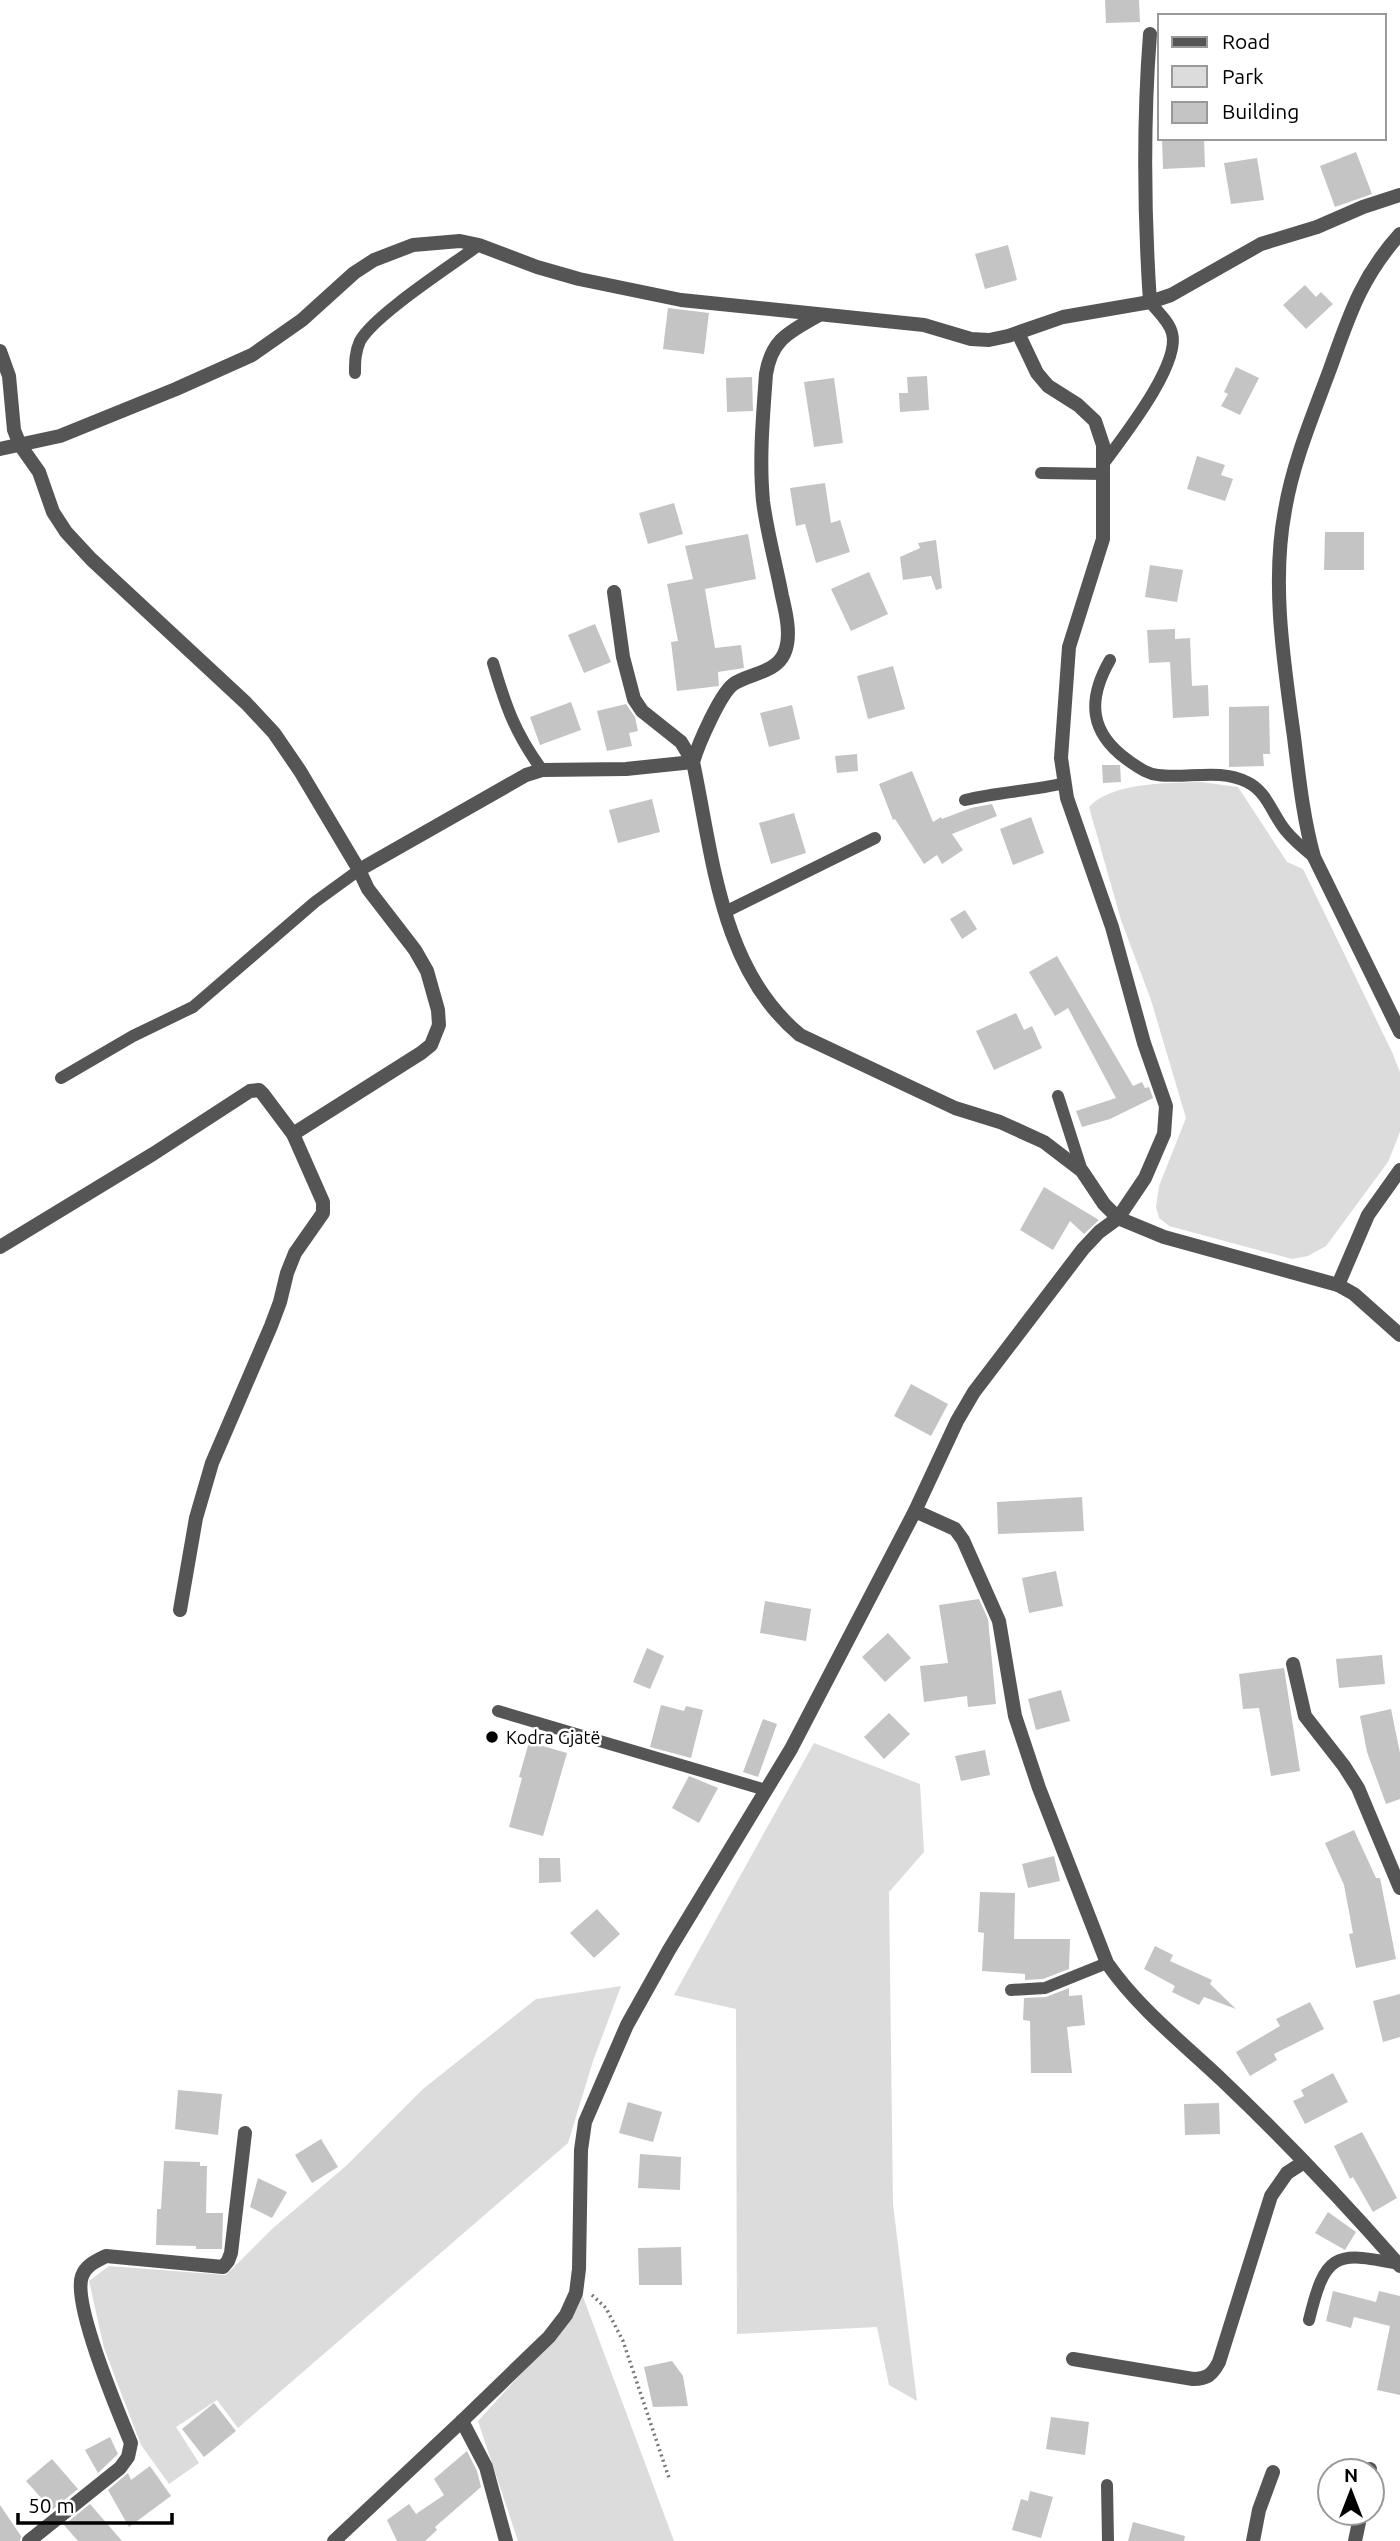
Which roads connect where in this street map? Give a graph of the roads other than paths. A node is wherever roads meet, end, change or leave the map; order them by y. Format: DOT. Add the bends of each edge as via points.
graph roads {
  1 [pos="1150,34"];
  2 [pos="1400,195"];
  3 [pos="1400,234"];
  4 [pos="480,245"];
  5 [pos="1150,302"];
  6 [pos="819,315"];
  7 [pos="1018,333"];
  8 [pos="0,351"];
  9 [pos="355,373"];
  10 [pos="20,445"];
  11 [pos="0,449"];
  12 [pos="1104,468"];
  13 [pos="1041,473"];
  14 [pos="614,592"];
  15 [pos="1110,660"];
  16 [pos="493,663"];
  17 [pos="694,762"];
  18 [pos="542,770"];
  19 [pos="1065,783"];
  20 [pos="965,800"];
  21 [pos="875,838"];
  22 [pos="1314,857"];
  23 [pos="359,870"];
  24 [pos="725,912"];
  25 [pos="1400,1032"];
  26 [pos="61,1078"];
  27 [pos="1059,1096"];
  28 [pos="293,1134"];
  29 [pos="1400,1170"];
  30 [pos="1082,1171"];
  31 [pos="1394,1189"];
  32 [pos="1118,1218"];
  33 [pos="0,1247"];
  34 [pos="1338,1285"];
  35 [pos="1400,1335"];
  36 [pos="915,1511"];
  37 [pos="180,1610"];
  38 [pos="1293,1664"];
  39 [pos="498,1711"];
  40 [pos="766,1790"];
  41 [pos="1400,1888"];
  42 [pos="1107,1963"];
  43 [pos="1011,1990"];
  44 [pos="245,2133"];
  45 [pos="1304,2162"];
  46 [pos="1399,2265"];
  47 [pos="1310,2320"];
  48 [pos="1073,2359"];
  49 [pos="462,2421"];
  50 [pos="1273,2472"];
  51 [pos="1107,2484"];
  52 [pos="29,2541"];
  53 [pos="334,2541"];
  54 [pos="506,2541"];
  55 [pos="1108,2541"];
  56 [pos="1254,2541"];
  1 -- 5 [label="street" via="1143,163"];
  2 -- 5 [label="street" via="1261,244 1171,295"];
  3 -- 22 [label="street" via="1369,272 1356,297 1301,450 1284,512 1279,574 1283,652"];
  4 -- 6 [label="street" via="537,267 635,291"];
  4 -- 9 [label="lane" via="377,321 361,340"];
  4 -- 10 [label="street" via="444,240 396,250 354,273 302,320 252,355 60,436"];
  5 -- 7 [label="street" via="1063,317"];
  5 -- 12 [label="lane" via="1173,334 1170,362"];
  6 -- 7 [label="street" via="924,325 971,339"];
  6 -- 17 [label="street" via="778,341 766,373 762,482 787,626 784,654 764,672 735,682 726,691"];
  7 -- 12 [label="street" via="1048,386 1095,421"];
  8 -- 10 [label="street" via="9,376 14,430"];
  10 -- 11 [label="street"];
  10 -- 23 [label="street" via="35,465 66,532 274,733"];
  12 -- 13 [label="lane"];
  12 -- 19 [label="street" via="1103,539 1069,647 1061,758"];
  14 -- 17 [label="street" via="634,699 681,743"];
  15 -- 22 [label="lane" via="1098,681 1096,720 1120,755 1156,775 1205,775 1249,782 1284,829"];
  16 -- 18 [label="lane" via="507,711"];
  17 -- 18 [label="street"];
  17 -- 24 [label="street"];
  18 -- 23 [label="street" via="508,784"];
  19 -- 20 [label="lane"];
  19 -- 32 [label="street" via="1166,1106 1159,1150"];
  21 -- 24 [label="lane"];
  22 -- 25 [label="street"];
  23 -- 26 [label="lane" via="193,1007"];
  23 -- 28 [label="street" via="427,971 439,1026 421,1054"];
  24 -- 30 [label="street" via="765,998 800,1035 956,1108 1025,1132"];
  27 -- 30 [label="lane"];
  28 -- 33 [label="street" via="263,1094 250,1091"];
  28 -- 37 [label="street" via="323,1202 323,1213 295,1253 271,1326 212,1463 196,1517"];
  29 -- 31 [label="street"];
  30 -- 32 [label="street"];
  31 -- 34 [label="street" via="1368,1215"];
  32 -- 34 [label="street" via="1164,1237"];
  32 -- 36 [label="street" via="1083,1250 975,1392"];
  34 -- 35 [label="street"];
  36 -- 40 [label="street"];
  36 -- 42 [label="street" via="955,1529 999,1621 1015,1716"];
  38 -- 41 [label="street" via="1305,1716 1358,1788"];
  39 -- 40 [label="lane"];
  40 -- 49 [label="street" via="639,2003 594,2096 581,2150 576,2293 566,2315"];
  42 -- 43 [label="lane" via="1045,1988"];
  42 -- 45 [label="street" via="1124,1987"];
  44 -- 52 [label="street" via="231,2253 223,2267 106,2256 91,2263 81,2277 81,2295 97,2356 131,2443 120,2468"];
  45 -- 46 [label="street"];
  45 -- 48 [label="street" via="1287,2173 1271,2196 1219,2362 1206,2379"];
  46 -- 47 [label="lane" via="1348,2256 1334,2263 1316,2292"];
  49 -- 53 [label="street"];
  49 -- 54 [label="street" via="486,2468"];
  50 -- 56 [label="street"];
  51 -- 55 [label="lane"];
}
